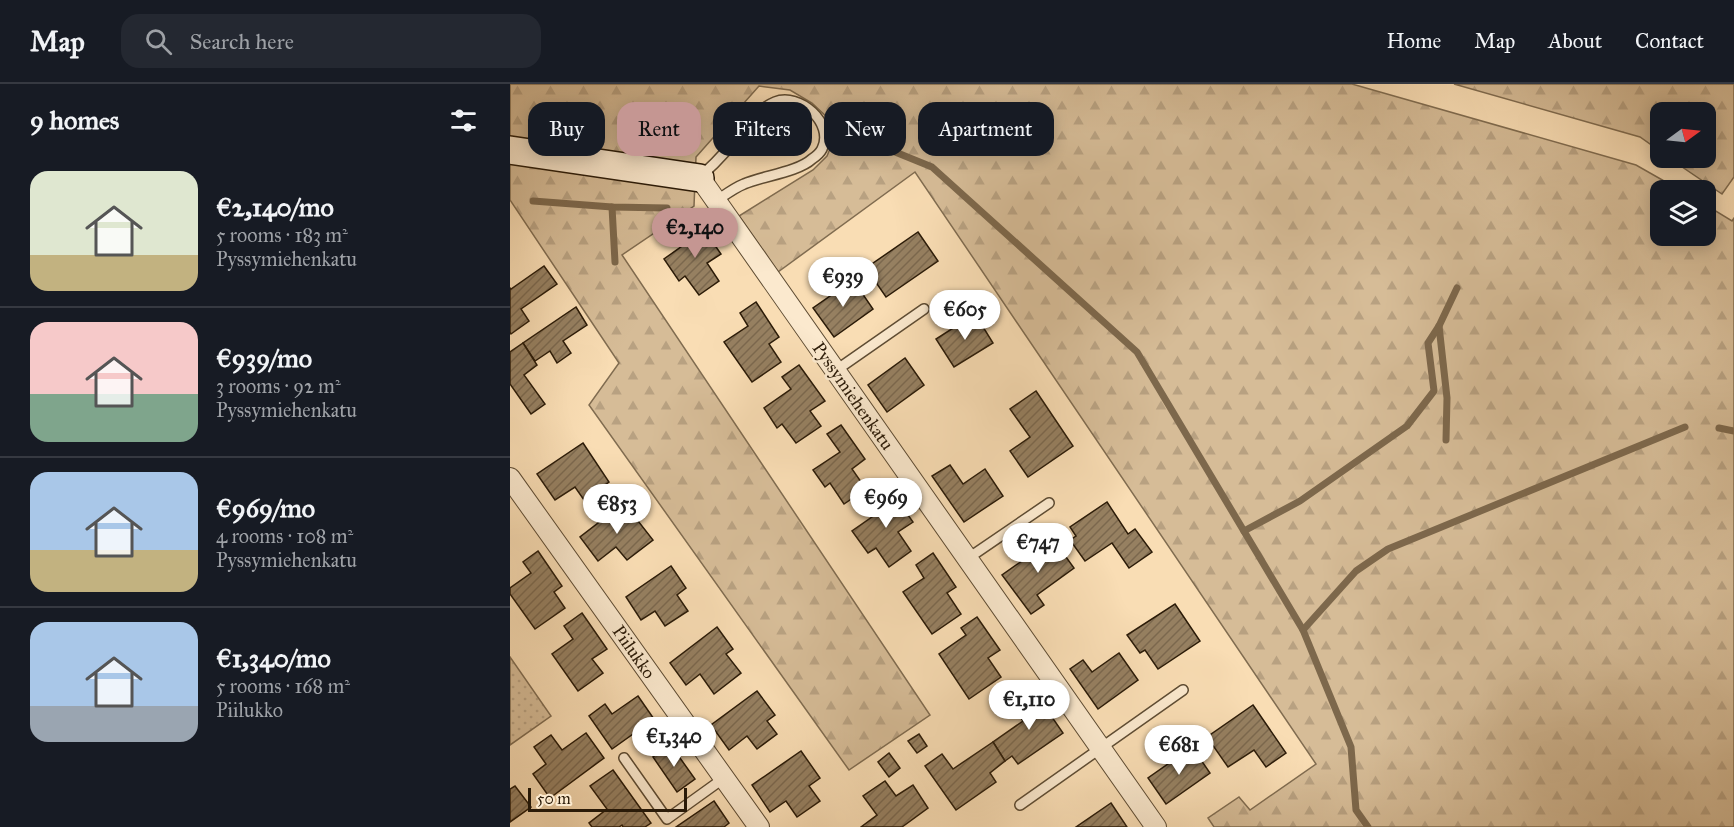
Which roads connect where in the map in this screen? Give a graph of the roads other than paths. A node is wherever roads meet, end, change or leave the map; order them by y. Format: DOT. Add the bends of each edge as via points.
graph roads {
  1 [pos="510,150"];
  2 [pos="700,178"];
  3 [pos="716,201"];
  4 [pos="924,309"];
  5 [pos="835,370"];
  6 [pos="510,478"];
  7 [pos="1049,503"];
  8 [pos="967,559"];
  9 [pos="1183,690"];
  10 [pos="1101,749"];
  11 [pos="624,758"];
  12 [pos="724,778"];
  13 [pos="1020,805"];
  14 [pos="759,827"];
  15 [pos="1156,827"];
  1 -- 2 [label="street"];
  2 -- 3 [label="street, Pyssymiehenkatu"];
  2 -- 3 [label="lane" via="761,109 788,99 816,116 824,136 822,149 810,161 743,184"];
  3 -- 5 [label="street, Pyssymiehenkatu"];
  4 -- 5 [label="lane"];
  5 -- 8 [label="street, Pyssymiehenkatu"];
  6 -- 12 [label="street, Piilukko"];
  7 -- 8 [label="lane"];
  8 -- 10 [label="street, Pyssymiehenkatu"];
  9 -- 10 [label="lane"];
  10 -- 13 [label="lane"];
  10 -- 15 [label="street, Pyssymiehenkatu"];
  11 -- 12 [label="lane" via="667,819"];
  12 -- 14 [label="street, Piilukko"];
}
